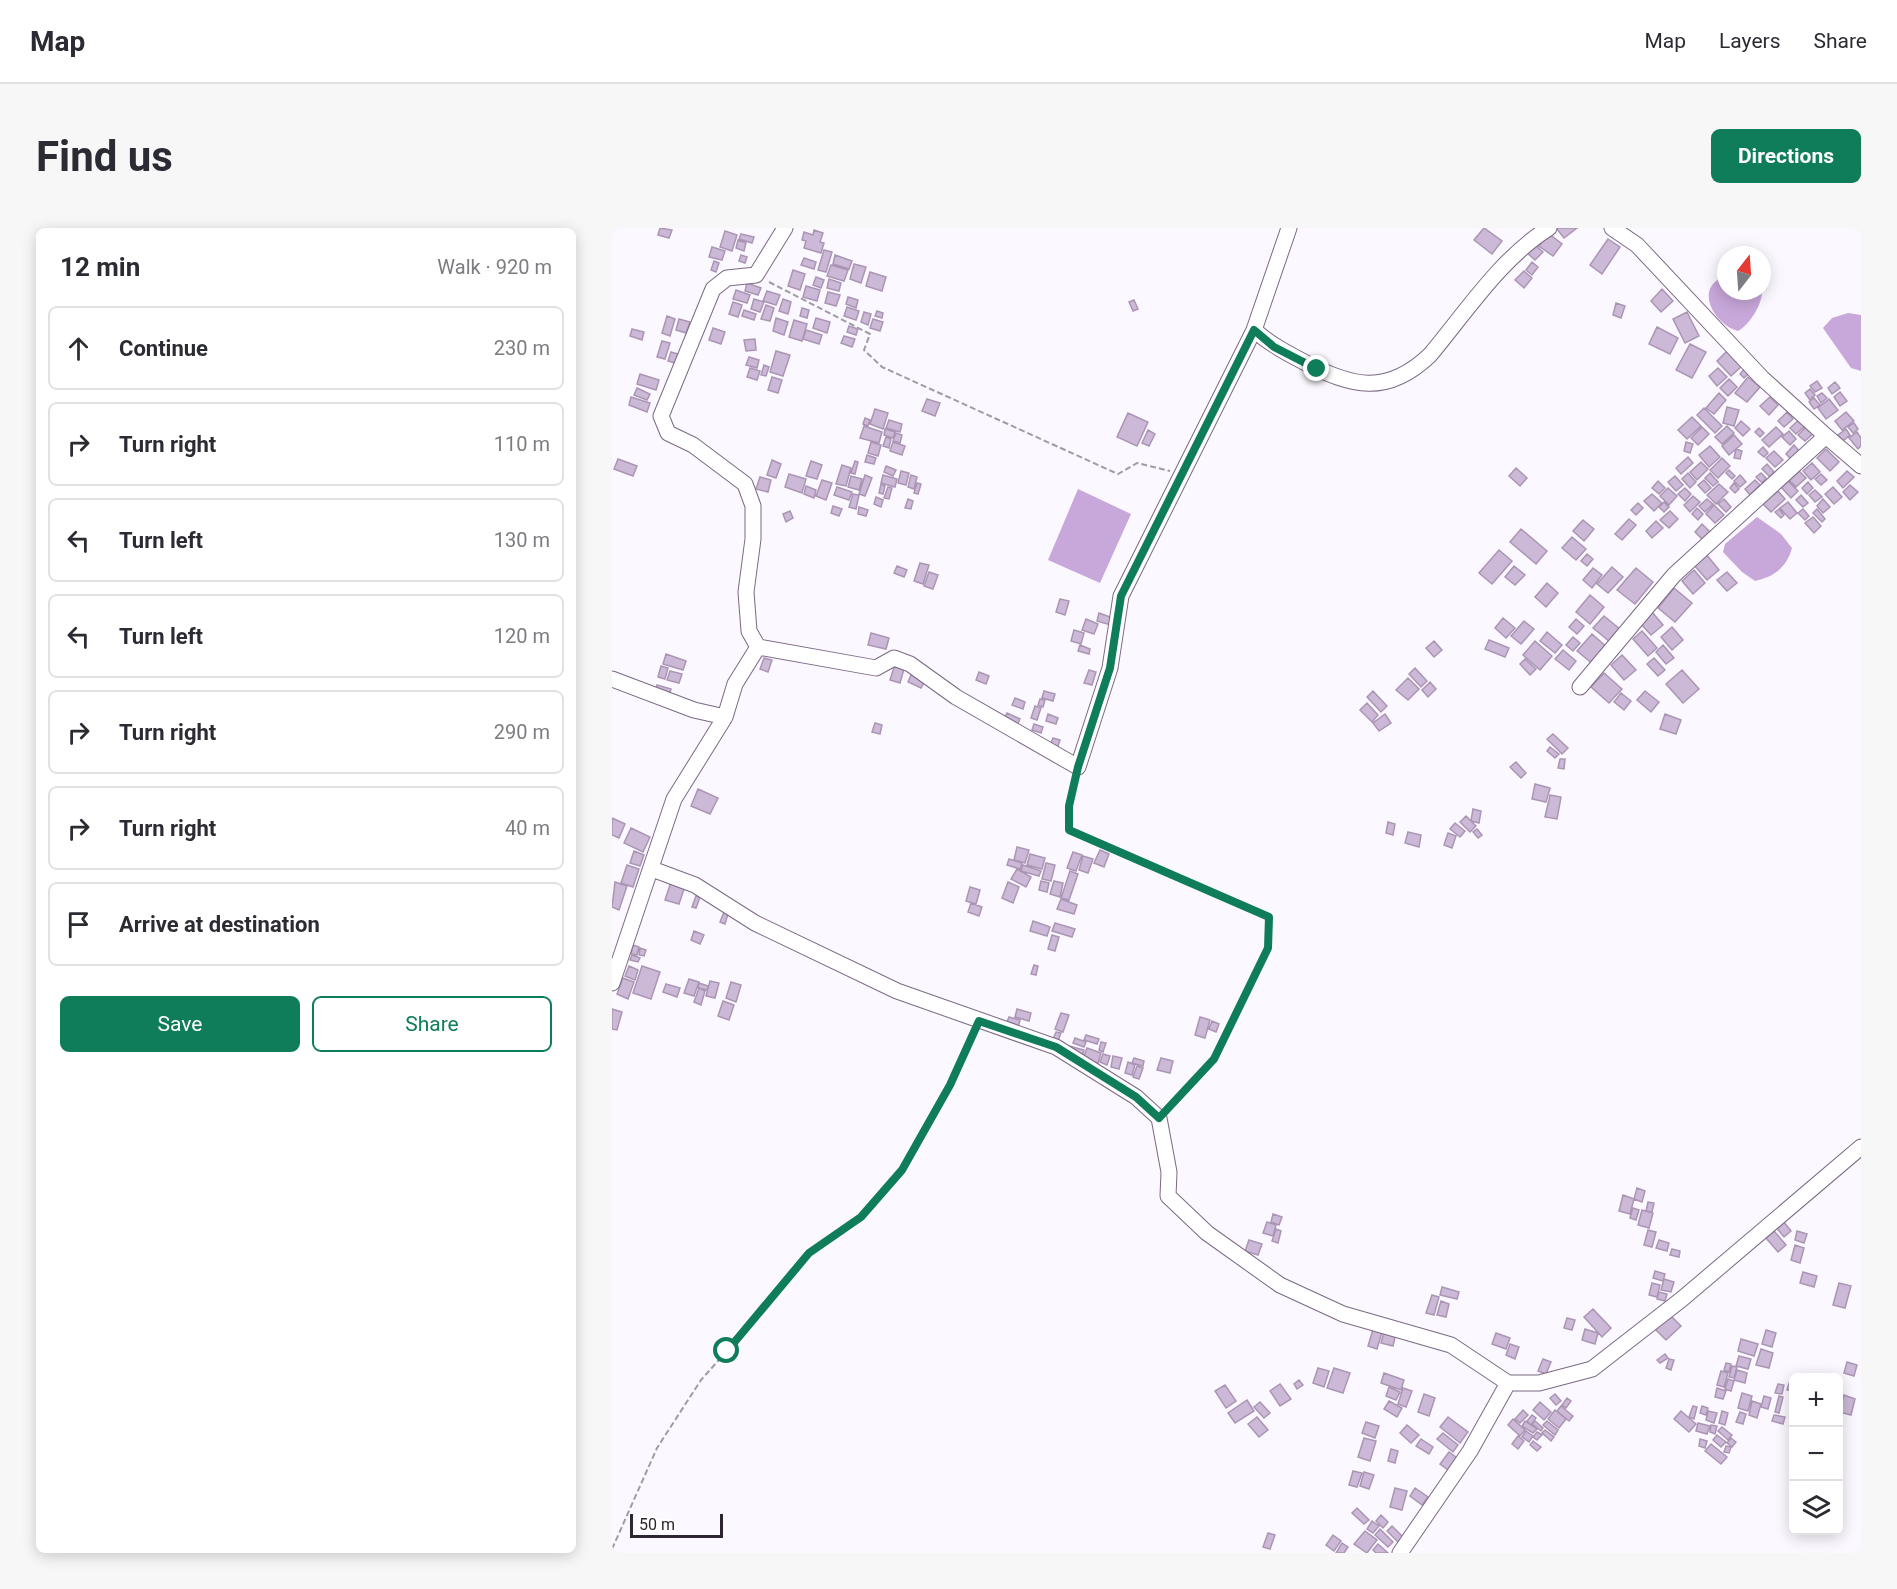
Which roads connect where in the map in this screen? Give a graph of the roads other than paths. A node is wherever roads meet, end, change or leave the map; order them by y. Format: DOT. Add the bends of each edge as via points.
graph roads {
  1 [pos="785,228"];
  2 [pos="1289,228"];
  3 [pos="1549,228"];
  4 [pos="1612,228"];
  5 [pos="1254,330"];
  6 [pos="1826,436"];
  7 [pos="1861,466"];
  8 [pos="758,647"];
  9 [pos="612,679"];
  10 [pos="1580,687"];
  11 [pos="725,717"];
  12 [pos="652,869"];
  13 [pos="612,982"];
  14 [pos="1861,1147"];
  15 [pos="1508,1383"];
  16 [pos="1400,1553"];
  1 -- 8 [label="street" via="756,275 727,278 713,289 661,416 668,433 693,446 744,484 753,506 746,592 749,631"];
  2 -- 5 [label="street"];
  3 -- 5 [label="street" via="1504,267 1430,355 1393,380 1356,384 1330,376 1274,347"];
  4 -- 6 [label="street" via="1636,244 1762,378"];
  5 -- 8 [label="street" via="1121,596 1110,668 1078,767 902,661 894,658 876,668"];
  6 -- 7 [label="street"];
  6 -- 10 [label="street" via="1674,574"];
  8 -- 11 [label="street" via="735,684"];
  9 -- 11 [label="street" via="694,710"];
  11 -- 12 [label="street" via="674,799"];
  12 -- 13 [label="street"];
  12 -- 15 [label="street" via="695,885 755,923 897,991 1056,1047 1136,1097 1159,1118 1169,1172 1168,1196 1207,1233 1280,1285 1343,1314 1451,1345"];
  14 -- 15 [label="street" via="1682,1299 1592,1369 1539,1383"];
  15 -- 16 [label="street" via="1470,1450"];
}
